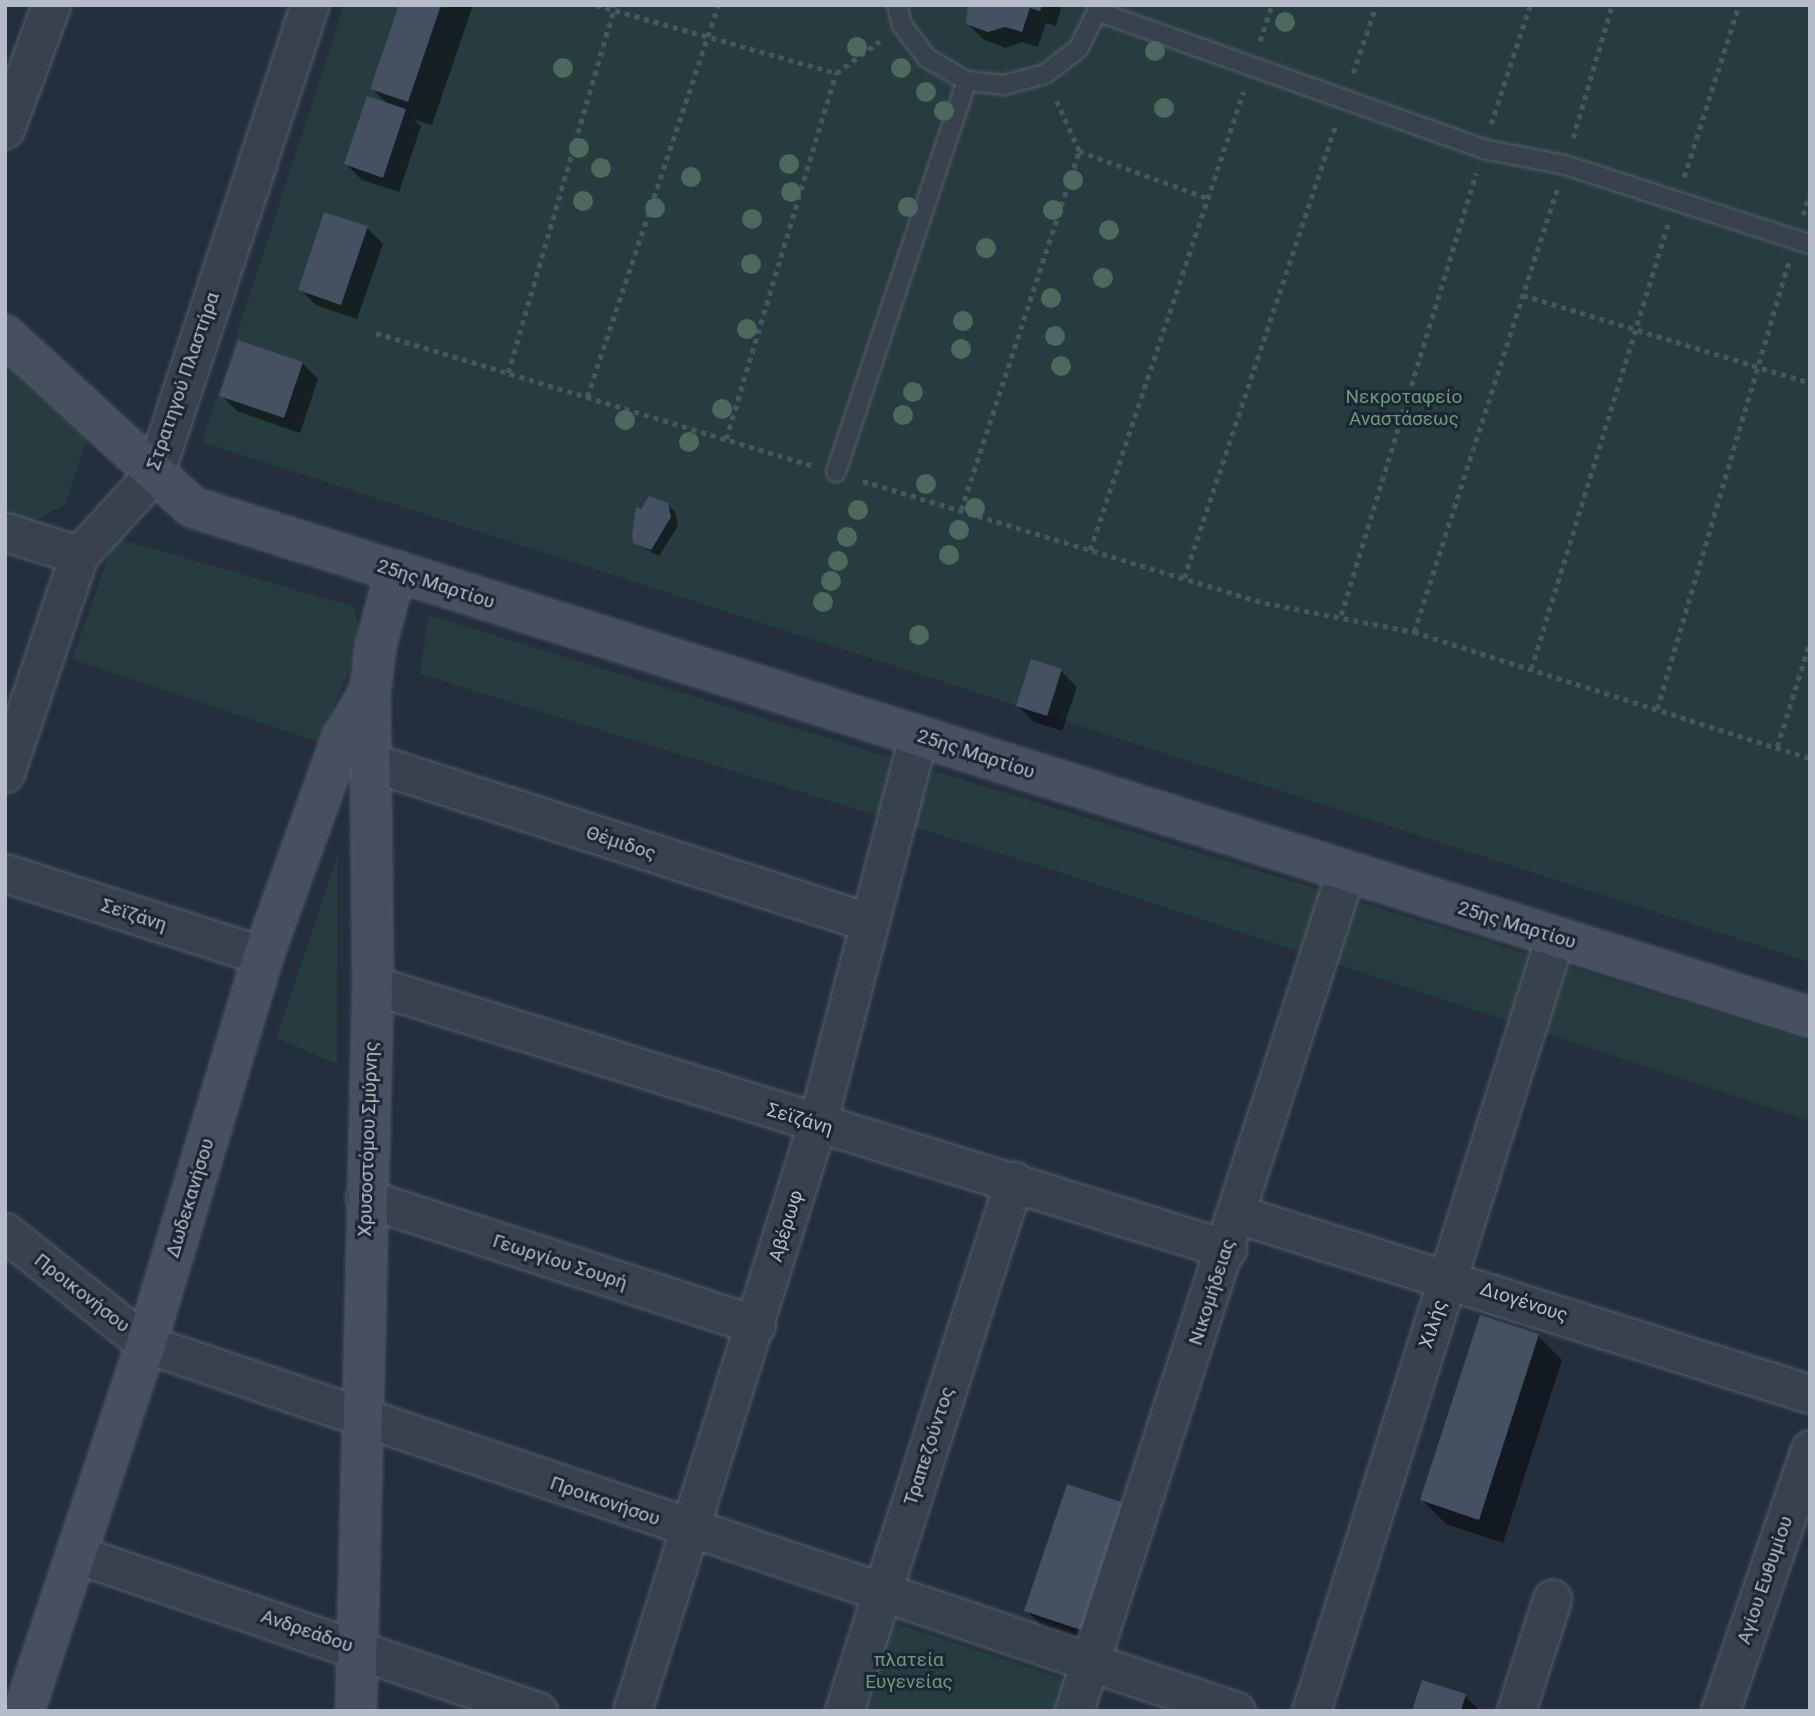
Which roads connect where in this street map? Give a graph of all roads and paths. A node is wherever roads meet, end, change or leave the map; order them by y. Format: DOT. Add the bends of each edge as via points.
graph roads {
  1 [pos="51,5"];
  2 [pos="309,5"];
  3 [pos="596,5"];
  4 [pos="718,5"];
  5 [pos="897,5"];
  6 [pos="1272,5"];
  7 [pos="1376,5"];
  8 [pos="1530,5"];
  9 [pos="1612,5"];
  10 [pos="1739,5"];
  11 [pos="614,8"];
  12 [pos="1099,9"];
  13 [pos="902,25"];
  14 [pos="708,37"];
  15 [pos="1252,65"];
  16 [pos="836,73"];
  17 [pos="1045,74"];
  18 [pos="967,81"];
  19 [pos="1345,99"];
  20 [pos="5,129"];
  21 [pos="1483,149"];
  22 [pos="1079,151"];
  23 [pos="1565,165"];
  24 [pos="1810,194"];
  25 [pos="1208,198"];
  26 [pos="1676,201"];
  27 [pos="1802,242"];
  28 [pos="1523,295"];
  29 [pos="1636,331"];
  30 [pos="376,333"];
  31 [pos="5,335"];
  32 [pos="1758,368"];
  33 [pos="508,373"];
  34 [pos="1810,383"];
  35 [pos="587,397"];
  36 [pos="726,439"];
  37 [pos="155,472"];
  38 [pos="836,472"];
  39 [pos="961,510"];
  40 [pos="5,532"];
  41 [pos="1090,550"];
  42 [pos="79,555"];
  43 [pos="396,571"];
  44 [pos="1184,578"];
  45 [pos="1341,615"];
  46 [pos="1414,632"];
  47 [pos="1810,642"];
  48 [pos="1531,669"];
  49 [pos="370,691"];
  50 [pos="1657,709"];
  51 [pos="918,736"];
  52 [pos="1777,747"];
  53 [pos="1810,758"];
  54 [pos="374,763"];
  55 [pos="5,773"];
  56 [pos="1346,871"];
  57 [pos="5,873"];
  58 [pos="868,922"];
  59 [pos="1555,937"];
  60 [pos="263,956"];
  61 [pos="373,985"];
  62 [pos="1810,1017"];
  63 [pos="817,1124"];
  64 [pos="1014,1181"];
  65 [pos="365,1198"];
  66 [pos="1237,1214"];
  67 [pos="5,1232"];
  68 [pos="1227,1249"];
  69 [pos="1447,1278"];
  70 [pos="756,1325"];
  71 [pos="146,1344"];
  72 [pos="1810,1394"];
  73 [pos="361,1418"];
  74 [pos="1810,1448"];
  75 [pos="687,1528"];
  76 [pos="76,1554"];
  77 [pos="882,1591"];
  78 [pos="1552,1599"];
  79 [pos="357,1648"];
  80 [pos="1090,1662"];
  81 [pos="24,1711"];
  82 [pos="356,1711"];
  83 [pos="538,1711"];
  84 [pos="632,1711"];
  85 [pos="844,1711"];
  86 [pos="1074,1711"];
  87 [pos="1236,1711"];
  88 [pos="1311,1711"];
  89 [pos="1516,1711"];
  90 [pos="1720,1711"];
  1 -- 20 [label="street"];
  2 -- 37 [label="street, Στρατηγού Πλαστήρα"];
  3 -- 11 [label="path"];
  4 -- 14 [label="path"];
  5 -- 13 [label="lane"];
  6 -- 15 [label="path"];
  7 -- 19 [label="path"];
  8 -- 21 [label="path"];
  9 -- 23 [label="path"];
  10 -- 26 [label="path"];
  11 -- 14 [label="path"];
  11 -- 33 [label="path"];
  12 -- 15 [label="lane"];
  12 -- 17 [label="lane" via="1078,49"];
  13 -- 16 [label="path"];
  13 -- 18 [label="lane" via="927,58"];
  14 -- 16 [label="path"];
  14 -- 35 [label="path"];
  15 -- 19 [label="lane"];
  15 -- 25 [label="path"];
  16 -- 36 [label="path"];
  17 -- 18 [label="lane" via="1004,85"];
  17 -- 22 [label="path"];
  18 -- 38 [label="lane"];
  19 -- 21 [label="lane"];
  19 -- 44 [label="path"];
  21 -- 23 [label="lane"];
  21 -- 45 [label="path"];
  22 -- 25 [label="path"];
  22 -- 39 [label="path"];
  23 -- 26 [label="lane"];
  23 -- 28 [label="path"];
  24 -- 27 [label="path"];
  25 -- 41 [label="path"];
  26 -- 27 [label="lane"];
  26 -- 29 [label="path"];
  27 -- 32 [label="path"];
  28 -- 29 [label="path"];
  28 -- 46 [label="path"];
  29 -- 32 [label="path"];
  29 -- 48 [label="path"];
  30 -- 33 [label="path"];
  31 -- 37 [label="street, 25ης Μαρτίου"];
  32 -- 34 [label="path"];
  32 -- 50 [label="path"];
  33 -- 35 [label="path"];
  35 -- 36 [label="path"];
  36 -- 38 [label="path"];
  37 -- 42 [label="street, Στρατηγού Πλαστήρα"];
  37 -- 43 [label="street, 25ης Μαρτίου" via="192,507"];
  38 -- 39 [label="path"];
  39 -- 41 [label="path"];
  40 -- 42 [label="street"];
  41 -- 44 [label="path"];
  42 -- 55 [label="street, Στρατηγού Πλαστήρα"];
  43 -- 49 [label="street, Χρυσοστόμου Σμύρνης" via="376,645"];
  43 -- 51 [label="street, 25ης Μαρτίου"];
  44 -- 45 [label="path" via="1265,603"];
  45 -- 46 [label="path"];
  46 -- 48 [label="path"];
  47 -- 52 [label="path"];
  48 -- 50 [label="path"];
  49 -- 54 [label="street, Χρυσοστόμου Σμύρνης"];
  49 -- 60 [label="street, Δωδεκανήσου" via="342,738"];
  50 -- 52 [label="path"];
  51 -- 56 [label="street, 25ης Μαρτίου"];
  51 -- 58 [label="street, Αβέρωφ"];
  52 -- 53 [label="path"];
  54 -- 58 [label="street, Θέμιδος"];
  54 -- 61 [label="street, Χρυσοστόμου Σμύρνης"];
  56 -- 59 [label="street, 25ης Μαρτίου"];
  56 -- 66 [label="street, Νικομήδειας"];
  57 -- 60 [label="street, Σεϊζάνη"];
  58 -- 63 [label="street, Αβέρωφ"];
  59 -- 62 [label="street, 25ης Μαρτίου"];
  59 -- 69 [label="street, Χιλής"];
  60 -- 71 [label="street, Δωδεκανήσου"];
  61 -- 63 [label="street, Σεϊζάνη"];
  61 -- 65 [label="street, Χρυσοστόμου Σμύρνης"];
  63 -- 64 [label="street, Σεϊζάνη"];
  63 -- 70 [label="street, Αβέρωφ"];
  64 -- 68 [label="street, Σεϊζάνη"];
  64 -- 77 [label="street, Τραπεζούντος"];
  65 -- 70 [label="street, Γεωργίου Σουρή"];
  65 -- 73 [label="street, Χρυσοστόμου Σμύρνης"];
  66 -- 68 [label="street, Νικομήδειας"];
  66 -- 69 [label="street, Διογένους"];
  67 -- 71 [label="street, Προικονήσου"];
  68 -- 80 [label="street, Νικομήδειας"];
  69 -- 72 [label="street, Διογένους"];
  69 -- 88 [label="street, Χιλής"];
  70 -- 75 [label="street, Αβέρωφ"];
  71 -- 73 [label="street, Προικονήσου"];
  71 -- 76 [label="street, Δωδεκανήσου"];
  73 -- 75 [label="street, Προικονήσου"];
  73 -- 79 [label="street, Χρυσοστόμου Σμύρνης"];
  74 -- 90 [label="street, Αγίου Ευθυμίου"];
  75 -- 77 [label="street, Προικονήσου"];
  75 -- 84 [label="street, Αβέρωφ"];
  76 -- 79 [label="street, Ανδρεάδου"];
  76 -- 81 [label="street, Δωδεκανήσου"];
  77 -- 80 [label="street, Προικονήσου"];
  77 -- 85 [label="street, Τραπεζούντος"];
  78 -- 89 [label="street"];
  79 -- 82 [label="street, Χρυσοστόμου Σμύρνης"];
  79 -- 83 [label="street, Ανδρεάδου"];
  80 -- 86 [label="street, Νικομήδειας"];
  80 -- 87 [label="street, Προικονήσου"];
}
